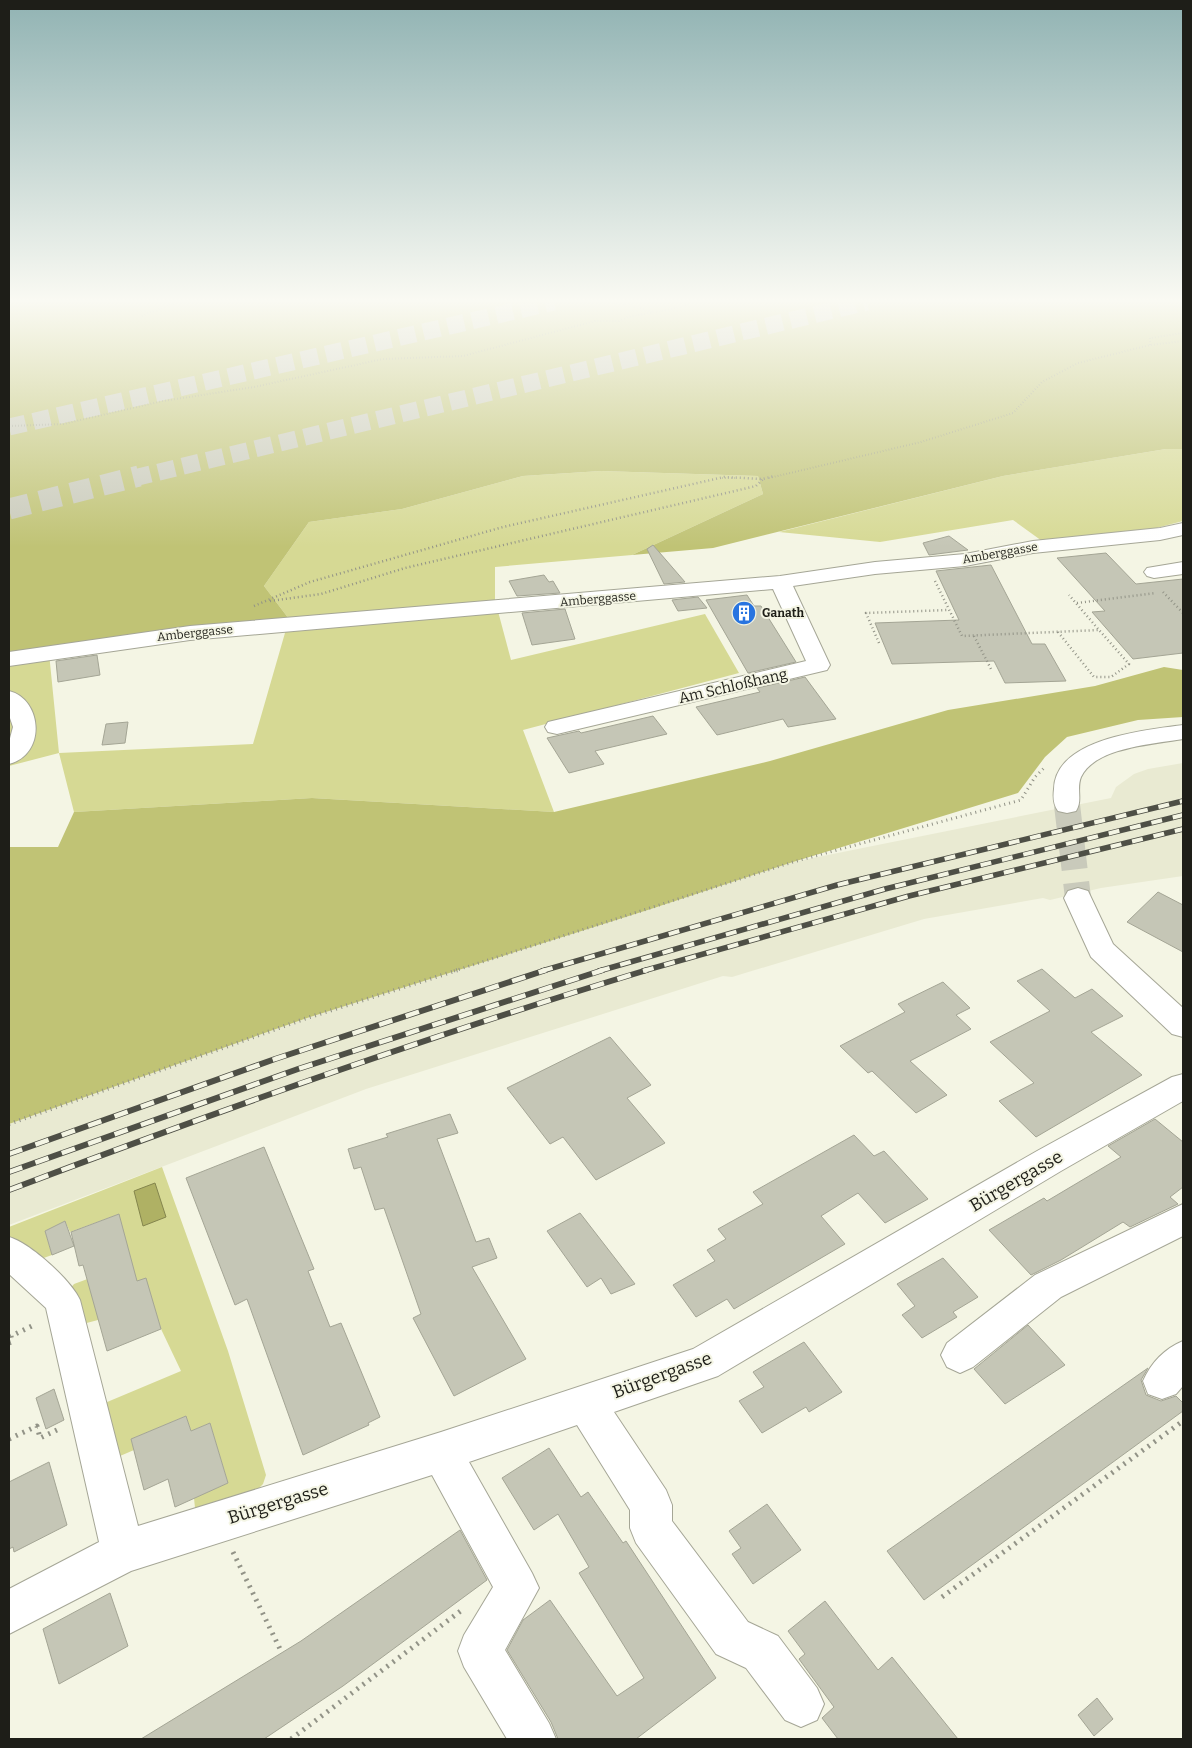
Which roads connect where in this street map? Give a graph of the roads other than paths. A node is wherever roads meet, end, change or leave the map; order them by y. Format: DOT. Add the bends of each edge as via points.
graph roads {
  1 [pos="1183,529"];
  2 [pos="1183,568"];
  3 [pos="1155,579"];
  4 [pos="780,582"];
  5 [pos="10,662"];
  6 [pos="9,698"];
  7 [pos="557,727"];
  8 [pos="1183,732"];
  9 [pos="9,756"];
  10 [pos="1067,805"];
  11 [pos="1078,898"];
  12 [pos="1183,1026"];
  13 [pos="1183,1086"];
  14 [pos="1183,1219"];
  15 [pos="9,1252"];
  16 [pos="960,1356"];
  17 [pos="585,1403"];
  18 [pos="441,1452"];
  19 [pos="123,1552"];
  20 [pos="9,1612"];
  21 [pos="801,1704"];
  22 [pos="533,1739"];
  1 -- 4 [label="street, Amberggasse"];
  2 -- 3 [label="street"];
  4 -- 5 [label="street, Amberggasse" via="190,633"];
  4 -- 7 [label="street, Am Schloßhang" via="818,665"];
  6 -- 9 [label="street" via="25,723 24,738"];
  8 -- 10 [label="street" via="1123,742 1088,755 1074,766 1068,778"];
  11 -- 12 [label="street" via="1101,950"];
  13 -- 17 [label="street, Bürgergasse" via="704,1363"];
  14 -- 16 [label="street" via="1048,1286"];
  15 -- 19 [label="street" via="62,1300"];
  17 -- 18 [label="street, Bürgergasse"];
  17 -- 21 [label="street" via="651,1505 651,1528 732,1638 762,1652"];
  18 -- 19 [label="street, Bürgergasse"];
  18 -- 22 [label="street" via="516,1588 480,1651"];
  19 -- 20 [label="street, Bürgergasse"];
}
